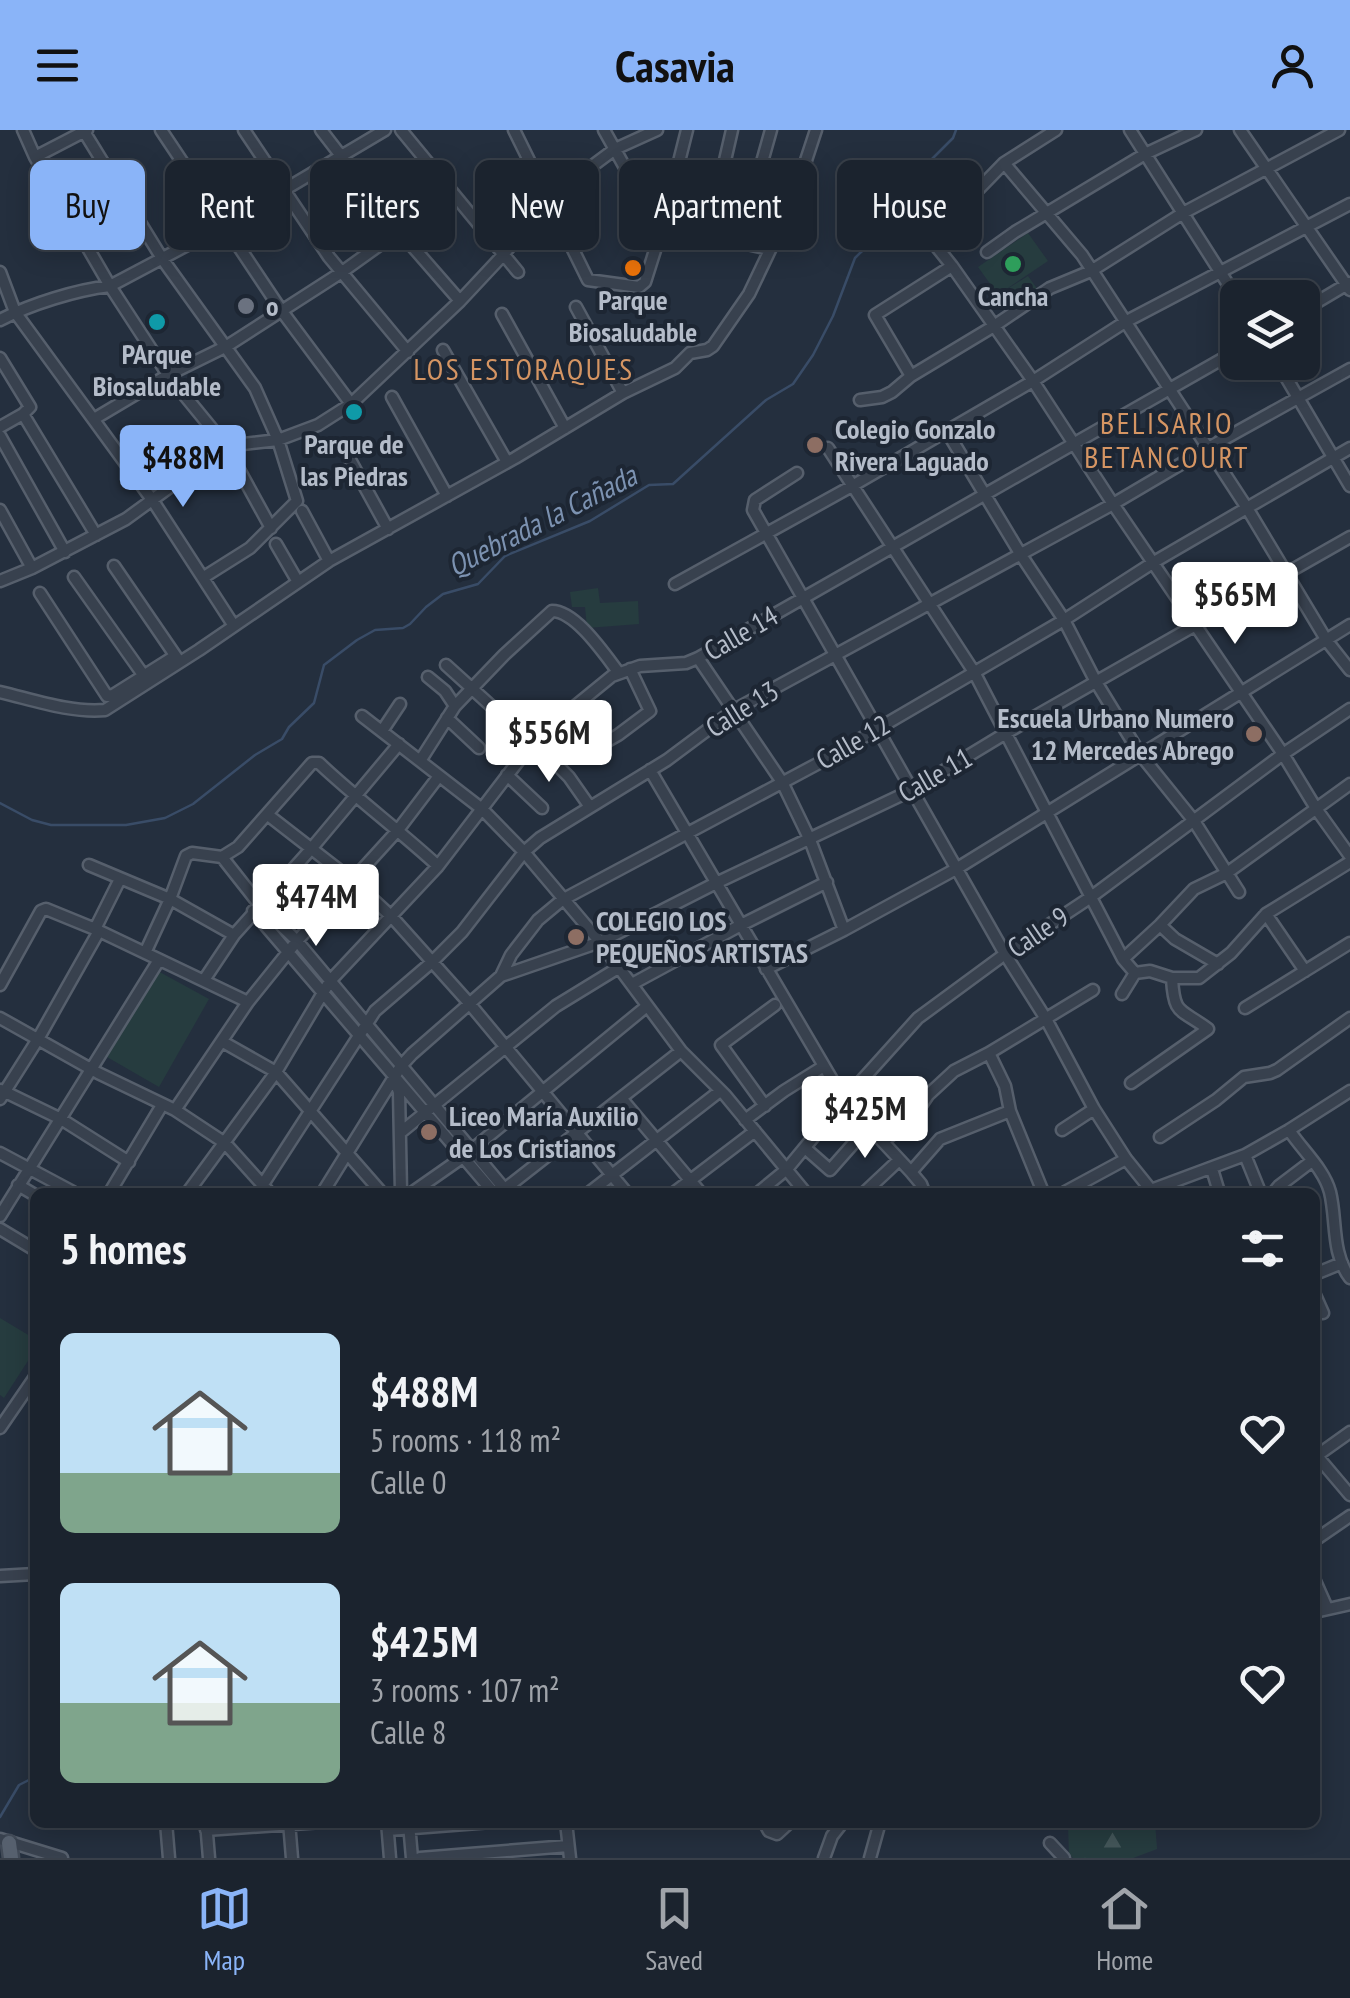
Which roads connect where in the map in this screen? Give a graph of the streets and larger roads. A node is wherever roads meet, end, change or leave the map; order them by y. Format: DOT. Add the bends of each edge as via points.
graph roads {
  1 [pos="22,130"];
  2 [pos="161,130"];
  3 [pos="244,130"];
  4 [pos="322,130"];
  5 [pos="384,130"];
  6 [pos="402,130"];
  7 [pos="514,130"];
  8 [pos="604,130"];
  9 [pos="657,130"];
  10 [pos="687,130"];
  11 [pos="732,130"];
  12 [pos="771,130"];
  13 [pos="1056,130"];
  14 [pos="1130,130"];
  15 [pos="1196,130"];
  16 [pos="1240,130"];
  17 [pos="1339,130"];
  18 [pos="85,131"];
  19 [pos="811,133"];
  20 [pos="615,150"];
  21 [pos="1145,154"];
  22 [pos="342,155"];
  23 [pos="34,157"];
  24 [pos="181,160"];
  25 [pos="265,160"];
  26 [pos="346,160"];
  27 [pos="529,160"];
  28 [pos="621,160"];
  29 [pos="680,160"];
  30 [pos="725,160"];
  31 [pos="762,160"];
  32 [pos="803,160"];
  33 [pos="599,161"];
  34 [pos="1004,163"];
  35 [pos="1267,169"];
  36 [pos="290,185"];
  37 [pos="290,197"];
  38 [pos="1350,204"];
  39 [pos="1182,213"];
  40 [pos="1046,215"];
  41 [pos="1308,226"];
  42 [pos="181,250"];
  43 [pos="241,250"];
  44 [pos="373,250"];
  45 [pos="416,250"];
  46 [pos="506,250"];
  47 [pos="573,250"];
  48 [pos="655,250"];
  49 [pos="769,250"];
  50 [pos="986,252"];
  51 [pos="503,254"];
  52 [pos="163,260"];
  53 [pos="952,266"];
  54 [pos="1091,271"];
  55 [pos="0,272"];
  56 [pos="342,272"];
  57 [pos="518,272"];
  58 [pos="1219,272"];
  59 [pos="1224,280"];
  60 [pos="110,286"];
  61 [pos="1349,286"];
  62 [pos="460,301"];
  63 [pos="1320,301"];
  64 [pos="576,307"];
  65 [pos="281,310"];
  66 [pos="15,312"];
  67 [pos="502,314"];
  68 [pos="0,320"];
  69 [pos="1125,322"];
  70 [pos="994,326"];
  71 [pos="227,346"];
  72 [pos="443,350"];
  73 [pos="408,352"];
  74 [pos="0,358"];
  75 [pos="1220,360"];
  76 [pos="1350,369"];
  77 [pos="168,375"];
  78 [pos="911,376"];
  79 [pos="1033,380"];
  80 [pos="1288,380"];
  81 [pos="1169,390"];
  82 [pos="623,393"];
  83 [pos="392,397"];
  84 [pos="1299,398"];
  85 [pos="860,400"];
  86 [pos="350,404"];
  87 [pos="23,414"];
  88 [pos="94,419"];
  89 [pos="0,427"];
  90 [pos="565,428"];
  91 [pos="946,430"];
  92 [pos="0,436"];
  93 [pos="278,440"];
  94 [pos="1073,443"];
  95 [pos="226,446"];
  96 [pos="828,448"];
  97 [pos="1208,448"];
  98 [pos="1350,448"];
  99 [pos="350,458"];
  100 [pos="1333,458"];
  101 [pos="506,462"];
  102 [pos="798,474"];
  103 [pos="852,486"];
  104 [pos="1350,486"];
  105 [pos="986,493"];
  106 [pos="447,496"];
  107 [pos="153,500"];
  108 [pos="1113,504"];
  109 [pos="299,506"];
  110 [pos="1246,508"];
  111 [pos="0,510"];
  112 [pos="272,528"];
  113 [pos="388,529"];
  114 [pos="768,532"];
  115 [pos="96,535"];
  116 [pos="1350,536"];
  117 [pos="276,544"];
  118 [pos="893,547"];
  119 [pos="65,552"];
  120 [pos="1021,555"];
  121 [pos="329,561"];
  122 [pos="1154,562"];
  123 [pos="114,566"];
  124 [pos="32,568"];
  125 [pos="1285,574"];
  126 [pos="74,577"];
  127 [pos="1,578"];
  128 [pos="204,578"];
  129 [pos="298,582"];
  130 [pos="675,584"];
  131 [pos="40,593"];
  132 [pos="804,597"];
  133 [pos="930,603"];
  134 [pos="1064,620"];
  135 [pos="1196,624"];
  136 [pos="1350,625"];
  137 [pos="234,626"];
  138 [pos="1327,641"];
  139 [pos="836,654"];
  140 [pos="698,658"];
  141 [pos="178,660"];
  142 [pos="446,666"];
  143 [pos="1350,670"];
  144 [pos="624,672"];
  145 [pos="974,672"];
  146 [pos="144,676"];
  147 [pos="428,677"];
  148 [pos="1096,682"];
  149 [pos="472,688"];
  150 [pos="0,692"];
  151 [pos="1240,692"];
  152 [pos="400,704"];
  153 [pos="456,706"];
  154 [pos="1350,709"];
  155 [pos="734,710"];
  156 [pos="362,716"];
  157 [pos="447,718"];
  158 [pos="511,724"];
  159 [pos="878,728"];
  160 [pos="382,731"];
  161 [pos="1006,734"];
  162 [pos="533,742"];
  163 [pos="398,744"];
  164 [pos="478,748"];
  165 [pos="588,752"];
  166 [pos="1140,754"];
  167 [pos="1282,754"];
  168 [pos="420,761"];
  169 [pos="650,770"];
  170 [pos="507,775"];
  171 [pos="439,776"];
  172 [pos="782,782"];
  173 [pos="1350,784"];
  174 [pos="912,790"];
  175 [pos="354,796"];
  176 [pos="590,807"];
  177 [pos="542,808"];
  178 [pos="482,809"];
  179 [pos="1316,810"];
  180 [pos="1046,812"];
  181 [pos="268,814"];
  182 [pos="1194,821"];
  183 [pos="398,830"];
  184 [pos="686,833"];
  185 [pos="810,840"];
  186 [pos="311,848"];
  187 [pos="524,852"];
  188 [pos="222,857"];
  189 [pos="1350,859"];
  190 [pos="89,864"];
  191 [pos="438,866"];
  192 [pos="956,869"];
  193 [pos="1227,874"];
  194 [pos="120,879"];
  195 [pos="353,881"];
  196 [pos="716,882"];
  197 [pos="826,882"];
  198 [pos="1239,892"];
  199 [pos="1091,897"];
  200 [pos="170,900"];
  201 [pos="562,900"];
  202 [pos="256,908"];
  203 [pos="1266,914"];
  204 [pos="392,918"];
  205 [pos="740,925"];
  206 [pos="1160,926"];
  207 [pos="97,930"];
  208 [pos="844,930"];
  209 [pos="234,935"];
  210 [pos="297,941"];
  211 [pos="600,942"];
  212 [pos="1350,943"];
  213 [pos="288,953"];
  214 [pos="145,954"];
  215 [pos="1004,954"];
  216 [pos="1123,959"];
  217 [pos="159,960"];
  218 [pos="432,962"];
  219 [pos="1218,964"];
  220 [pos="618,968"];
  221 [pos="766,969"];
  222 [pos="1305,971"];
  223 [pos="1135,973"];
  224 [pos="502,976"];
  225 [pos="1172,978"];
  226 [pos="204,980"];
  227 [pos="330,981"];
  228 [pos="632,984"];
  229 [pos="0,985"];
  230 [pos="1092,990"];
  231 [pos="323,994"];
  232 [pos="1122,994"];
  233 [pos="248,1002"];
  234 [pos="469,1003"];
  235 [pos="775,1005"];
  236 [pos="647,1006"];
  237 [pos="1245,1008"];
  238 [pos="0,1018"];
  239 [pos="1350,1018"];
  240 [pos="1046,1019"];
  241 [pos="367,1025"];
  242 [pos="359,1036"];
  243 [pos="38,1039"];
  244 [pos="223,1042"];
  245 [pos="504,1046"];
  246 [pos="681,1051"];
  247 [pos="989,1053"];
  248 [pos="402,1066"];
  249 [pos="824,1066"];
  250 [pos="92,1070"];
  251 [pos="276,1072"];
  252 [pos="395,1079"];
  253 [pos="1132,1083"];
  254 [pos="927,1084"];
  255 [pos="542,1090"];
  256 [pos="720,1091"];
  257 [pos="1350,1091"];
  258 [pos="1,1094"];
  259 [pos="621,1098"];
  260 [pos="844,1100"];
  261 [pos="162,1105"];
  262 [pos="764,1106"];
  263 [pos="428,1108"];
  264 [pos="1094,1109"];
  265 [pos="175,1110"];
  266 [pos="1010,1111"];
  267 [pos="312,1113"];
  268 [pos="916,1114"];
  269 [pos="61,1119"];
  270 [pos="746,1120"];
  271 [pos="868,1126"];
  272 [pos="1062,1130"];
  273 [pos="1289,1130"];
  274 [pos="755,1131"];
  275 [pos="578,1132"];
  276 [pos="400,1133"];
  277 [pos="1160,1137"];
  278 [pos="656,1140"];
  279 [pos="226,1142"];
  280 [pos="884,1142"];
  281 [pos="804,1148"];
  282 [pos="0,1153"];
  283 [pos="467,1153"];
  284 [pos="347,1154"];
  285 [pos="1245,1155"];
  286 [pos="1126,1159"];
  287 [pos="898,1161"];
  288 [pos="130,1162"];
  289 [pos="1312,1162"];
  290 [pos="787,1168"];
  291 [pos="1212,1168"];
  292 [pos="28,1169"];
  293 [pos="911,1172"];
  294 [pos="613,1174"];
  295 [pos="690,1181"];
  296 [pos="18,1185"];
  297 [pos="65,1188"];
  298 [pos="113,1188"];
  299 [pos="191,1188"];
  300 [pos="261,1188"];
  301 [pos="264,1188"];
  302 [pos="326,1188"];
  303 [pos="377,1188"];
  304 [pos="401,1188"];
  305 [pos="419,1188"];
  306 [pos="498,1188"];
  307 [pos="507,1188"];
  308 [pos="595,1188"];
  309 [pos="623,1188"];
  310 [pos="680,1188"];
  311 [pos="696,1188"];
  312 [pos="764,1188"];
  313 [pos="802,1188"];
  314 [pos="869,1188"];
  315 [pos="922,1188"];
  316 [pos="1041,1188"];
  317 [pos="1072,1188"];
  318 [pos="1149,1188"];
  319 [pos="1159,1188"];
  320 [pos="1217,1188"];
  321 [pos="1258,1188"];
  322 [pos="1278,1188"];
  323 [pos="30,1191"];
  324 [pos="0,1216"];
  325 [pos="0,1229"];
  326 [pos="30,1247"];
  327 [pos="1350,1248"];
  328 [pos="1338,1251"];
  329 [pos="1345,1271"];
  330 [pos="1320,1274"];
  331 [pos="1350,1288"];
  332 [pos="1320,1306"];
  333 [pos="1323,1313"];
  334 [pos="30,1385"];
  335 [pos="0,1428"];
  336 [pos="1350,1432"];
  337 [pos="1320,1453"];
  338 [pos="1320,1461"];
  339 [pos="1350,1496"];
  340 [pos="1350,1516"];
  341 [pos="1320,1537"];
  342 [pos="30,1574"];
  343 [pos="0,1576"];
  344 [pos="1320,1592"];
  345 [pos="1350,1604"];
  346 [pos="1327,1608"];
  347 [pos="1320,1610"];
  348 [pos="166,1828"];
  349 [pos="206,1828"];
  350 [pos="289,1828"];
  351 [pos="388,1828"];
  352 [pos="409,1828"];
  353 [pos="838,1828"];
  354 [pos="878,1828"];
  355 [pos="1050,1843"];
  356 [pos="7,1846"];
  357 [pos="569,1852"];
  358 [pos="441,1857"];
  359 [pos="62,1858"];
  360 [pos="169,1858"];
  361 [pos="209,1858"];
  362 [pos="292,1858"];
  363 [pos="390,1858"];
  364 [pos="416,1858"];
  365 [pos="824,1858"];
  366 [pos="870,1858"];
  367 [pos="1064,1858"];
  1 -- 23 [label="street"];
  2 -- 24 [label="street"];
  3 -- 25 [label="street"];
  4 -- 22 [label="street"];
  5 -- 22 [label="street"];
  6 -- 51 [label="street"];
  7 -- 27 [label="street"];
  8 -- 20 [label="street"];
  9 -- 20 [label="street"];
  10 -- 29 [label="street"];
  11 -- 30 [label="street"];
  12 -- 31 [label="street"];
  13 -- 34 [label="street"];
  14 -- 21 [label="street"];
  15 -- 21 [label="street"];
  16 -- 35 [label="street"];
  17 -- 35 [label="street"];
  18 -- 23 [label="street"];
  18 -- 52 [label="street"];
  19 -- 32 [label="street"];
  20 -- 28 [label="street"];
  20 -- 33 [label="street"];
  21 -- 39 [label="street"];
  21 -- 40 [label="street"];
  22 -- 26 [label="street"];
  22 -- 36 [label="street"];
  23 -- 60 [label="street"];
  34 -- 40 [label="street"];
  34 -- 53 [label="street" via="933,236"];
  35 -- 39 [label="street"];
  35 -- 41 [label="street"];
  37 -- 56 [label="street"];
  38 -- 41 [label="street"];
  39 -- 54 [label="street"];
  39 -- 58 [label="street"];
  40 -- 50 [label="street"];
  40 -- 54 [label="street"];
  41 -- 58 [label="street"];
  41 -- 61 [label="street"];
  42 -- 52 [label="street"];
  43 -- 65 [label="street"];
  44 -- 56 [label="street"];
  45 -- 62 [label="street"];
  46 -- 51 [label="street"];
  47 -- 48 [label="street" via="588,280 623,286 643,285"];
  49 -- 82 [label="street" via="749,294 713,346"];
  51 -- 57 [label="street"];
  51 -- 62 [label="street"];
  52 -- 60 [label="street"];
  52 -- 71 [label="street"];
  53 -- 70 [label="street"];
  53 -- 78 [label="street" via="875,318"];
  54 -- 69 [label="street"];
  54 -- 70 [label="street" via="1050,288"];
  55 -- 66 [label="street"];
  56 -- 65 [label="street"];
  56 -- 73 [label="street"];
  58 -- 59 [label="street"];
  58 -- 69 [label="street"];
  60 -- 66 [label="street"];
  60 -- 77 [label="street"];
  61 -- 63 [label="street"];
  62 -- 73 [label="street"];
  64 -- 82 [label="street"];
  65 -- 71 [label="street"];
  65 -- 86 [label="street"];
  66 -- 68 [label="street"];
  66 -- 88 [label="street"];
  67 -- 90 [label="street"];
  69 -- 79 [label="street"];
  69 -- 81 [label="street"];
  70 -- 78 [label="street"];
  70 -- 79 [label="street"];
  71 -- 77 [label="street"];
  71 -- 93 [label="street" via="256,388"];
  72 -- 101 [label="street"];
  73 -- 86 [label="street"];
  74 -- 87 [label="street" via="30,404"];
  75 -- 81 [label="street, Calle 14"];
  76 -- 84 [label="street, Calle 13"];
  77 -- 88 [label="street"];
  77 -- 95 [label="street"];
  78 -- 85 [label="street" via="882,397"];
  79 -- 91 [label="street"];
  79 -- 94 [label="street"];
  80 -- 84 [label="street"];
  81 -- 94 [label="street, Calle 14"];
  81 -- 97 [label="street"];
  82 -- 90 [label="street"];
  83 -- 106 [label="street"];
  84 -- 97 [label="street, Calle 13"];
  84 -- 100 [label="street"];
  86 -- 93 [label="street"];
  87 -- 89 [label="street"];
  87 -- 115 [label="street"];
  88 -- 107 [label="street"];
  90 -- 101 [label="street"];
  91 -- 103 [label="street"];
  91 -- 105 [label="street"];
  92 -- 119 [label="street"];
  93 -- 95 [label="street"];
  93 -- 109 [label="street"];
  94 -- 105 [label="street, Calle 14"];
  94 -- 108 [label="street"];
  95 -- 107 [label="street"];
  95 -- 112 [label="street"];
  96 -- 103 [label="street"];
  97 -- 108 [label="street, Calle 13"];
  97 -- 110 [label="street"];
  98 -- 100 [label="street, Calle 12"];
  99 -- 113 [label="street"];
  100 -- 104 [label="street"];
  100 -- 110 [label="street, Calle 12"];
  101 -- 106 [label="street"];
  102 -- 114 [label="street" via="755,500 753,510"];
  103 -- 114 [label="street"];
  103 -- 118 [label="street"];
  105 -- 118 [label="street, Calle 14"];
  105 -- 120 [label="street"];
  106 -- 113 [label="street"];
  107 -- 115 [label="street"];
  107 -- 128 [label="street"];
  108 -- 120 [label="street, Calle 13"];
  108 -- 122 [label="street"];
  109 -- 112 [label="street"];
  109 -- 121 [label="street"];
  110 -- 122 [label="street, Calle 12"];
  110 -- 125 [label="street"];
  111 -- 124 [label="street"];
  112 -- 128 [label="street"];
  113 -- 121 [label="street"];
  114 -- 130 [label="street"];
  114 -- 132 [label="street"];
  115 -- 119 [label="street"];
  116 -- 125 [label="street, Calle 11"];
  117 -- 129 [label="street"];
  118 -- 132 [label="street, Calle 14"];
  118 -- 133 [label="street"];
  119 -- 124 [label="street"];
  120 -- 133 [label="street, Calle 13"];
  120 -- 134 [label="street"];
  121 -- 129 [label="street"];
  122 -- 134 [label="street, Calle 12"];
  122 -- 135 [label="street"];
  123 -- 141 [label="street"];
  124 -- 127 [label="street"];
  125 -- 135 [label="street, Calle 11"];
  125 -- 138 [label="street"];
  126 -- 146 [label="street"];
  128 -- 137 [label="street"];
  129 -- 137 [label="street"];
  131 -- 146 [label="street" via="107,696"];
  132 -- 139 [label="street"];
  132 -- 140 [label="street, Calle 14"];
  133 -- 139 [label="street, Calle 13"];
  133 -- 145 [label="street"];
  134 -- 145 [label="street, Calle 12"];
  134 -- 148 [label="street"];
  135 -- 148 [label="street, Calle 11"];
  135 -- 151 [label="street"];
  136 -- 138 [label="street"];
  137 -- 141 [label="street"];
  138 -- 143 [label="street"];
  138 -- 151 [label="street"];
  139 -- 155 [label="street, Calle 13"];
  139 -- 159 [label="street"];
  140 -- 144 [label="street, Calle 14"];
  140 -- 155 [label="street"];
  141 -- 146 [label="street"];
  141 -- 150 [label="street" via="105,710"];
  142 -- 149 [label="street"];
  144 -- 149 [label="street" via="565,612 552,611"];
  144 -- 162 [label="street, Calle 14"];
  144 -- 165 [label="street" via="650,711"];
  145 -- 159 [label="street, Calle 12"];
  145 -- 161 [label="street"];
  147 -- 153 [label="street"];
  148 -- 161 [label="street, Calle 11"];
  148 -- 166 [label="street"];
  149 -- 153 [label="street"];
  149 -- 158 [label="street"];
  151 -- 166 [label="street"];
  151 -- 167 [label="street"];
  152 -- 160 [label="street"];
  153 -- 157 [label="street"];
  154 -- 167 [label="street, Calle 9"];
  155 -- 169 [label="street, Calle 13"];
  155 -- 172 [label="street"];
  156 -- 160 [label="street"];
  157 -- 164 [label="street"];
  157 -- 168 [label="street"];
  159 -- 172 [label="street, Calle 12"];
  159 -- 174 [label="street"];
  160 -- 163 [label="street"];
  161 -- 174 [label="street, Calle 11"];
  161 -- 180 [label="street"];
  162 -- 170 [label="street, Calle 14"];
  162 -- 176 [label="street"];
  163 -- 168 [label="street"];
  163 -- 175 [label="street"];
  166 -- 180 [label="street"];
  166 -- 182 [label="street"];
  167 -- 179 [label="street"];
  167 -- 182 [label="street, Calle 9"];
  168 -- 171 [label="street"];
  169 -- 176 [label="street, Calle 13"];
  169 -- 184 [label="street"];
  170 -- 177 [label="street"];
  170 -- 178 [label="street, Calle 14"];
  171 -- 178 [label="street"];
  171 -- 183 [label="street"];
  172 -- 184 [label="street, Calle 12"];
  172 -- 185 [label="street"];
  173 -- 179 [label="street"];
  174 -- 185 [label="street, Calle 11"];
  174 -- 192 [label="street"];
  175 -- 181 [label="street" via="316,762"];
  175 -- 183 [label="street"];
  175 -- 186 [label="street"];
  176 -- 187 [label="street, Calle 13"];
  178 -- 187 [label="street"];
  178 -- 191 [label="street, Calle 14"];
  179 -- 189 [label="street"];
  179 -- 193 [label="street"];
  180 -- 192 [label="street"];
  180 -- 199 [label="street"];
  181 -- 186 [label="street"];
  181 -- 188 [label="street"];
  182 -- 193 [label="street"];
  182 -- 199 [label="street, Calle 9"];
  183 -- 191 [label="street"];
  183 -- 195 [label="street"];
  184 -- 196 [label="street"];
  184 -- 201 [label="street, Calle 12"];
  185 -- 196 [label="street, Calle 11"];
  185 -- 197 [label="street"];
  186 -- 195 [label="street"];
  186 -- 202 [label="street"];
  187 -- 201 [label="street"];
  187 -- 218 [label="street, Calle 13"];
  188 -- 200 [label="street" via="188,854"];
  188 -- 202 [label="street"];
  189 -- 203 [label="street"];
  190 -- 194 [label="street"];
  191 -- 204 [label="street, Calle 14"];
  192 -- 208 [label="street"];
  192 -- 215 [label="street"];
  193 -- 198 [label="street"];
  193 -- 206 [label="street" via="1194,890"];
  194 -- 200 [label="street"];
  194 -- 207 [label="street"];
  195 -- 204 [label="street"];
  195 -- 210 [label="street"];
  196 -- 205 [label="street"];
  196 -- 211 [label="street, Calle 11"];
  197 -- 205 [label="street"];
  197 -- 208 [label="street"];
  199 -- 215 [label="street, Calle 9"];
  199 -- 216 [label="street"];
  200 -- 209 [label="street"];
  200 -- 214 [label="street"];
  201 -- 211 [label="street"];
  201 -- 224 [label="street, Calle 12" via="538,920"];
  202 -- 209 [label="street"];
  202 -- 210 [label="street"];
  202 -- 213 [label="street"];
  203 -- 219 [label="street"];
  203 -- 222 [label="street"];
  204 -- 218 [label="street"];
  204 -- 227 [label="street, Calle 14"];
  205 -- 221 [label="street"];
  205 -- 228 [label="street"];
  206 -- 216 [label="street"];
  206 -- 219 [label="street"];
  207 -- 214 [label="street"];
  207 -- 229 [label="street" via="46,908"];
  207 -- 243 [label="street"];
  208 -- 221 [label="street"];
  209 -- 226 [label="street"];
  210 -- 213 [label="street"];
  210 -- 227 [label="street"];
  211 -- 220 [label="street"];
  211 -- 224 [label="street, Calle 11"];
  212 -- 222 [label="street"];
  213 -- 231 [label="street"];
  213 -- 233 [label="street"];
  214 -- 217 [label="street"];
  215 -- 240 [label="street"];
  215 -- 260 [label="street, Calle 9" via="918,1018"];
  216 -- 223 [label="street"];
  217 -- 226 [label="street"];
  217 -- 250 [label="street"];
  218 -- 234 [label="street"];
  218 -- 241 [label="street, Calle 13" via="386,999"];
  219 -- 225 [label="street" via="1199,978"];
  220 -- 228 [label="street"];
  220 -- 245 [label="street"];
  221 -- 249 [label="street"];
  222 -- 237 [label="street"];
  223 -- 225 [label="street"];
  223 -- 232 [label="street"];
  224 -- 234 [label="street, Calle 12"];
  225 -- 253 [label="street" via="1176,1008 1208,1029"];
  226 -- 233 [label="street"];
  227 -- 231 [label="street, Calle 14"];
  227 -- 241 [label="street"];
  228 -- 236 [label="street"];
  230 -- 240 [label="street"];
  231 -- 242 [label="street"];
  231 -- 251 [label="street, Calle 14"];
  233 -- 244 [label="street"];
  234 -- 245 [label="street"];
  234 -- 248 [label="street, Calle 12"];
  235 -- 262 [label="street" via="721,1045"];
  236 -- 246 [label="street"];
  236 -- 255 [label="street"];
  238 -- 243 [label="street"];
  239 -- 277 [label="street" via="1277,1070 1244,1077"];
  240 -- 247 [label="street"];
  240 -- 264 [label="street"];
  241 -- 242 [label="street, Calle 13"];
  241 -- 248 [label="street"];
  242 -- 252 [label="street"];
  242 -- 267 [label="street, Calle 13"];
  243 -- 250 [label="street"];
  243 -- 258 [label="street"];
  244 -- 251 [label="street"];
  244 -- 265 [label="street"];
  245 -- 255 [label="street"];
  245 -- 263 [label="street"];
  246 -- 256 [label="street"];
  246 -- 259 [label="street"];
  247 -- 266 [label="street"];
  247 -- 268 [label="street" via="954,1071"];
  248 -- 252 [label="street, Calle 12"];
  248 -- 263 [label="street"];
  249 -- 260 [label="street"];
  249 -- 262 [label="street"];
  250 -- 261 [label="street"];
  250 -- 269 [label="street"];
  251 -- 267 [label="street"];
  251 -- 279 [label="street, Calle 14"];
  252 -- 263 [label="street"];
  252 -- 276 [label="street"];
  252 -- 284 [label="street"];
  254 -- 268 [label="street"];
  255 -- 275 [label="street"];
  255 -- 283 [label="street"];
  256 -- 270 [label="street"];
  256 -- 278 [label="street"];
  257 -- 273 [label="street"];
  258 -- 269 [label="street"];
  259 -- 275 [label="street"];
  259 -- 278 [label="street"];
  260 -- 271 [label="street"];
  260 -- 281 [label="street, Calle 9"];
  261 -- 265 [label="street"];
  261 -- 288 [label="street"];
  262 -- 270 [label="street"];
  263 -- 276 [label="street"];
  263 -- 283 [label="street"];
  264 -- 272 [label="street"];
  264 -- 286 [label="street"];
  265 -- 279 [label="street"];
  266 -- 293 [label="street" via="940,1140"];
  266 -- 316 [label="street"];
  267 -- 284 [label="street"];
  267 -- 301 [label="street, Calle 13"];
  268 -- 280 [label="street"];
  269 -- 288 [label="street"];
  269 -- 292 [label="street"];
  270 -- 274 [label="street"];
  271 -- 280 [label="street"];
  271 -- 281 [label="street" via="830,1170"];
  273 -- 285 [label="street"];
  273 -- 289 [label="street"];
  274 -- 290 [label="street"];
  274 -- 295 [label="street"];
  275 -- 294 [label="street"];
  275 -- 307 [label="street"];
  276 -- 304 [label="street"];
  278 -- 294 [label="street"];
  278 -- 295 [label="street"];
  279 -- 299 [label="street, Calle 14"];
  279 -- 300 [label="street"];
  280 -- 287 [label="street"];
  281 -- 290 [label="street, Calle 9"];
  282 -- 292 [label="street"];
  283 -- 305 [label="street"];
  283 -- 306 [label="street"];
  284 -- 302 [label="street"];
  284 -- 303 [label="street"];
  285 -- 291 [label="street"];
  285 -- 321 [label="street"];
  286 -- 317 [label="street"];
  286 -- 318 [label="street"];
  287 -- 293 [label="street"];
  287 -- 314 [label="street"];
  288 -- 298 [label="street"];
  289 -- 322 [label="street"];
  289 -- 328 [label="street" via="1329,1190"];
  290 -- 312 [label="street, Calle 9"];
  290 -- 313 [label="street"];
  291 -- 319 [label="street"];
  291 -- 320 [label="street"];
  292 -- 296 [label="street"];
  292 -- 297 [label="street"];
  293 -- 315 [label="street"];
  294 -- 308 [label="street"];
  294 -- 309 [label="street"];
  295 -- 310 [label="street"];
  295 -- 311 [label="street"];
  296 -- 323 [label="street"];
  296 -- 324 [label="street"];
  325 -- 326 [label="street"];
  327 -- 328 [label="street"];
  328 -- 329 [label="street"];
  329 -- 330 [label="street"];
  329 -- 331 [label="street"];
  332 -- 333 [label="street"];
  334 -- 335 [label="street"];
  336 -- 337 [label="street"];
  338 -- 339 [label="street"];
  340 -- 341 [label="street"];
  342 -- 343 [label="street"];
  344 -- 346 [label="street"];
  345 -- 346 [label="street"];
  346 -- 347 [label="street"];
  348 -- 360 [label="street"];
  349 -- 361 [label="street"];
  350 -- 362 [label="street"];
  351 -- 363 [label="street"];
  352 -- 364 [label="street"];
  353 -- 365 [label="street"];
  354 -- 366 [label="street"];
  355 -- 367 [label="street"];
  356 -- 359 [label="street"];
  357 -- 358 [label="street"];
  358 -- 364 [label="street"];
}
